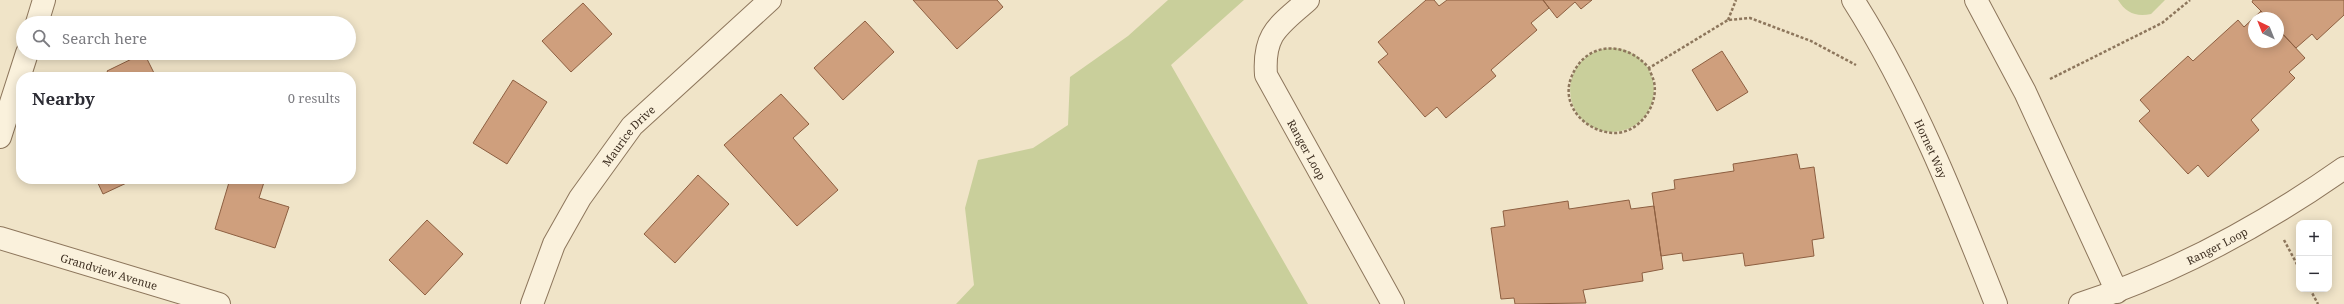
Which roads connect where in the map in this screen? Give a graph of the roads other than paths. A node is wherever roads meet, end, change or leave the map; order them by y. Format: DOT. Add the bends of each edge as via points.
graph roads {
  1 [pos="44,0"];
  2 [pos="770,0"];
  3 [pos="1308,0"];
  4 [pos="1852,0"];
  5 [pos="1976,0"];
  6 [pos="39,16"];
  7 [pos="25,60"];
  8 [pos="21,72"];
  9 [pos="16,87"];
  10 [pos="0,137"];
  11 [pos="2344,168"];
  12 [pos="0,238"];
  13 [pos="2117,292"];
  14 [pos="219,304"];
  15 [pos="532,304"];
  16 [pos="1393,304"];
  17 [pos="1996,304"];
  18 [pos="2080,304"];
  1 -- 6 [label="street"];
  2 -- 15 [label="street, Maurice Drive" via="632,126 580,198 558,238"];
  3 -- 16 [label="street, Ranger Loop" via="1270,36 1265,55 1266,75"];
  4 -- 17 [label="street, Hornet Way" via="1904,90 1965,223"];
  5 -- 13 [label="street" via="2025,92"];
  7 -- 8 [label="street"];
  9 -- 10 [label="street"];
  11 -- 13 [label="street, Ranger Loop" via="2249,228 2156,276"];
  12 -- 14 [label="street, Grandview Avenue"];
  13 -- 18 [label="street, Ranger Loop"];
}
